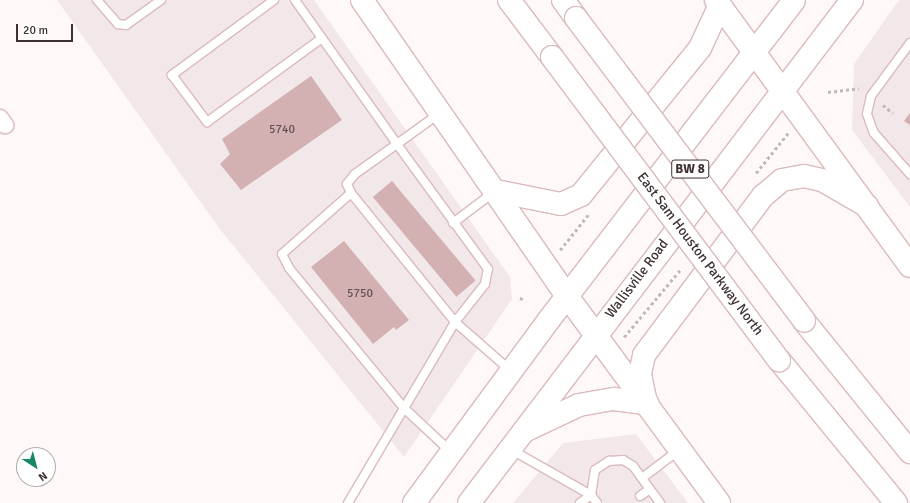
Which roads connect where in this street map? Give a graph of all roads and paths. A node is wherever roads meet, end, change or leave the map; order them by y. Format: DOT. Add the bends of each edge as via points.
graph roads {
  1 [pos="97,0"];
  2 [pos="161,0"];
  3 [pos="274,0"];
  4 [pos="295,0"];
  5 [pos="362,0"];
  6 [pos="509,0"];
  7 [pos="563,0"];
  8 [pos="794,0"];
  9 [pos="852,0"];
  10 [pos="718,2"];
  11 [pos="322,38"];
  12 [pos="910,43"];
  13 [pos="755,53"];
  14 [pos="859,88"];
  15 [pos="784,90"];
  16 [pos="828,92"];
  17 [pos="881,103"];
  18 [pos="441,112"];
  19 [pos="893,113"];
  20 [pos="397,144"];
  21 [pos="910,174"];
  22 [pos="496,191"];
  23 [pos="351,193"];
  24 [pos="867,206"];
  25 [pos="453,223"];
  26 [pos="904,254"];
  27 [pos="568,296"];
  28 [pos="455,322"];
  29 [pos="596,333"];
  30 [pos="511,372"];
  31 [pos="647,402"];
  32 [pos="404,408"];
  33 [pos="516,440"];
  34 [pos="679,450"];
  35 [pos="910,452"];
  36 [pos="451,453"];
  37 [pos="642,478"];
  38 [pos="650,489"];
  39 [pos="591,495"];
  40 [pos="640,496"];
  41 [pos="348,503"];
  42 [pos="414,503"];
  43 [pos="468,503"];
  44 [pos="580,503"];
  45 [pos="597,503"];
  46 [pos="660,503"];
  47 [pos="719,503"];
  48 [pos="896,503"];
  1 -- 2 [label="lane" via="118,24 126,25"];
  3 -- 11 [label="lane" via="172,75 207,122"];
  4 -- 11 [label="lane"];
  5 -- 18 [label="main road"];
  6 -- 48 [label="main road, East Sam Houston Parkway North, bridge" via="779,360"];
  7 -- 35 [label="main road, BW 8, bridge" via="804,320"];
  8 -- 13 [label="main road"];
  9 -- 15 [label="main road, Wallisville Road"];
  10 -- 13 [label="main road"];
  10 -- 22 [label="main road" via="700,48 581,196 561,204"];
  11 -- 20 [label="lane"];
  12 -- 21 [label="lane" via="871,96 867,114 874,133"];
  13 -- 15 [label="main road"];
  13 -- 27 [label="main road"];
  14 -- 16 [label="path"];
  15 -- 24 [label="main road"];
  15 -- 29 [label="main road, Wallisville Road"];
  17 -- 19 [label="path"];
  18 -- 20 [label="lane"];
  18 -- 22 [label="main road"];
  20 -- 23 [label="lane" via="355,174 347,184"];
  20 -- 25 [label="lane"];
  22 -- 25 [label="lane"];
  22 -- 27 [label="main road"];
  23 -- 28 [label="lane"];
  23 -- 32 [label="lane" via="282,254 289,268"];
  24 -- 26 [label="main road"];
  24 -- 31 [label="main road" via="822,180 804,176 782,180 763,196 644,355 640,374"];
  25 -- 28 [label="lane" via="488,269 485,284"];
  27 -- 29 [label="main road"];
  27 -- 30 [label="main road"];
  28 -- 30 [label="lane"];
  28 -- 32 [label="lane"];
  29 -- 31 [label="main road"];
  29 -- 33 [label="main road, Wallisville Road"];
  30 -- 36 [label="main road"];
  31 -- 33 [label="main road" via="614,399 579,405"];
  31 -- 34 [label="main road"];
  32 -- 36 [label="lane"];
  32 -- 41 [label="lane"];
  33 -- 39 [label="lane"];
  33 -- 43 [label="main road, Wallisville Road"];
  34 -- 37 [label="lane"];
  34 -- 47 [label="main road"];
  36 -- 42 [label="main road"];
  37 -- 38 [label="lane"];
  37 -- 39 [label="lane" via="623,460 609,461 595,470"];
  38 -- 40 [label="lane"];
  38 -- 46 [label="lane"];
  39 -- 44 [label="lane"];
  39 -- 45 [label="lane"];
}
